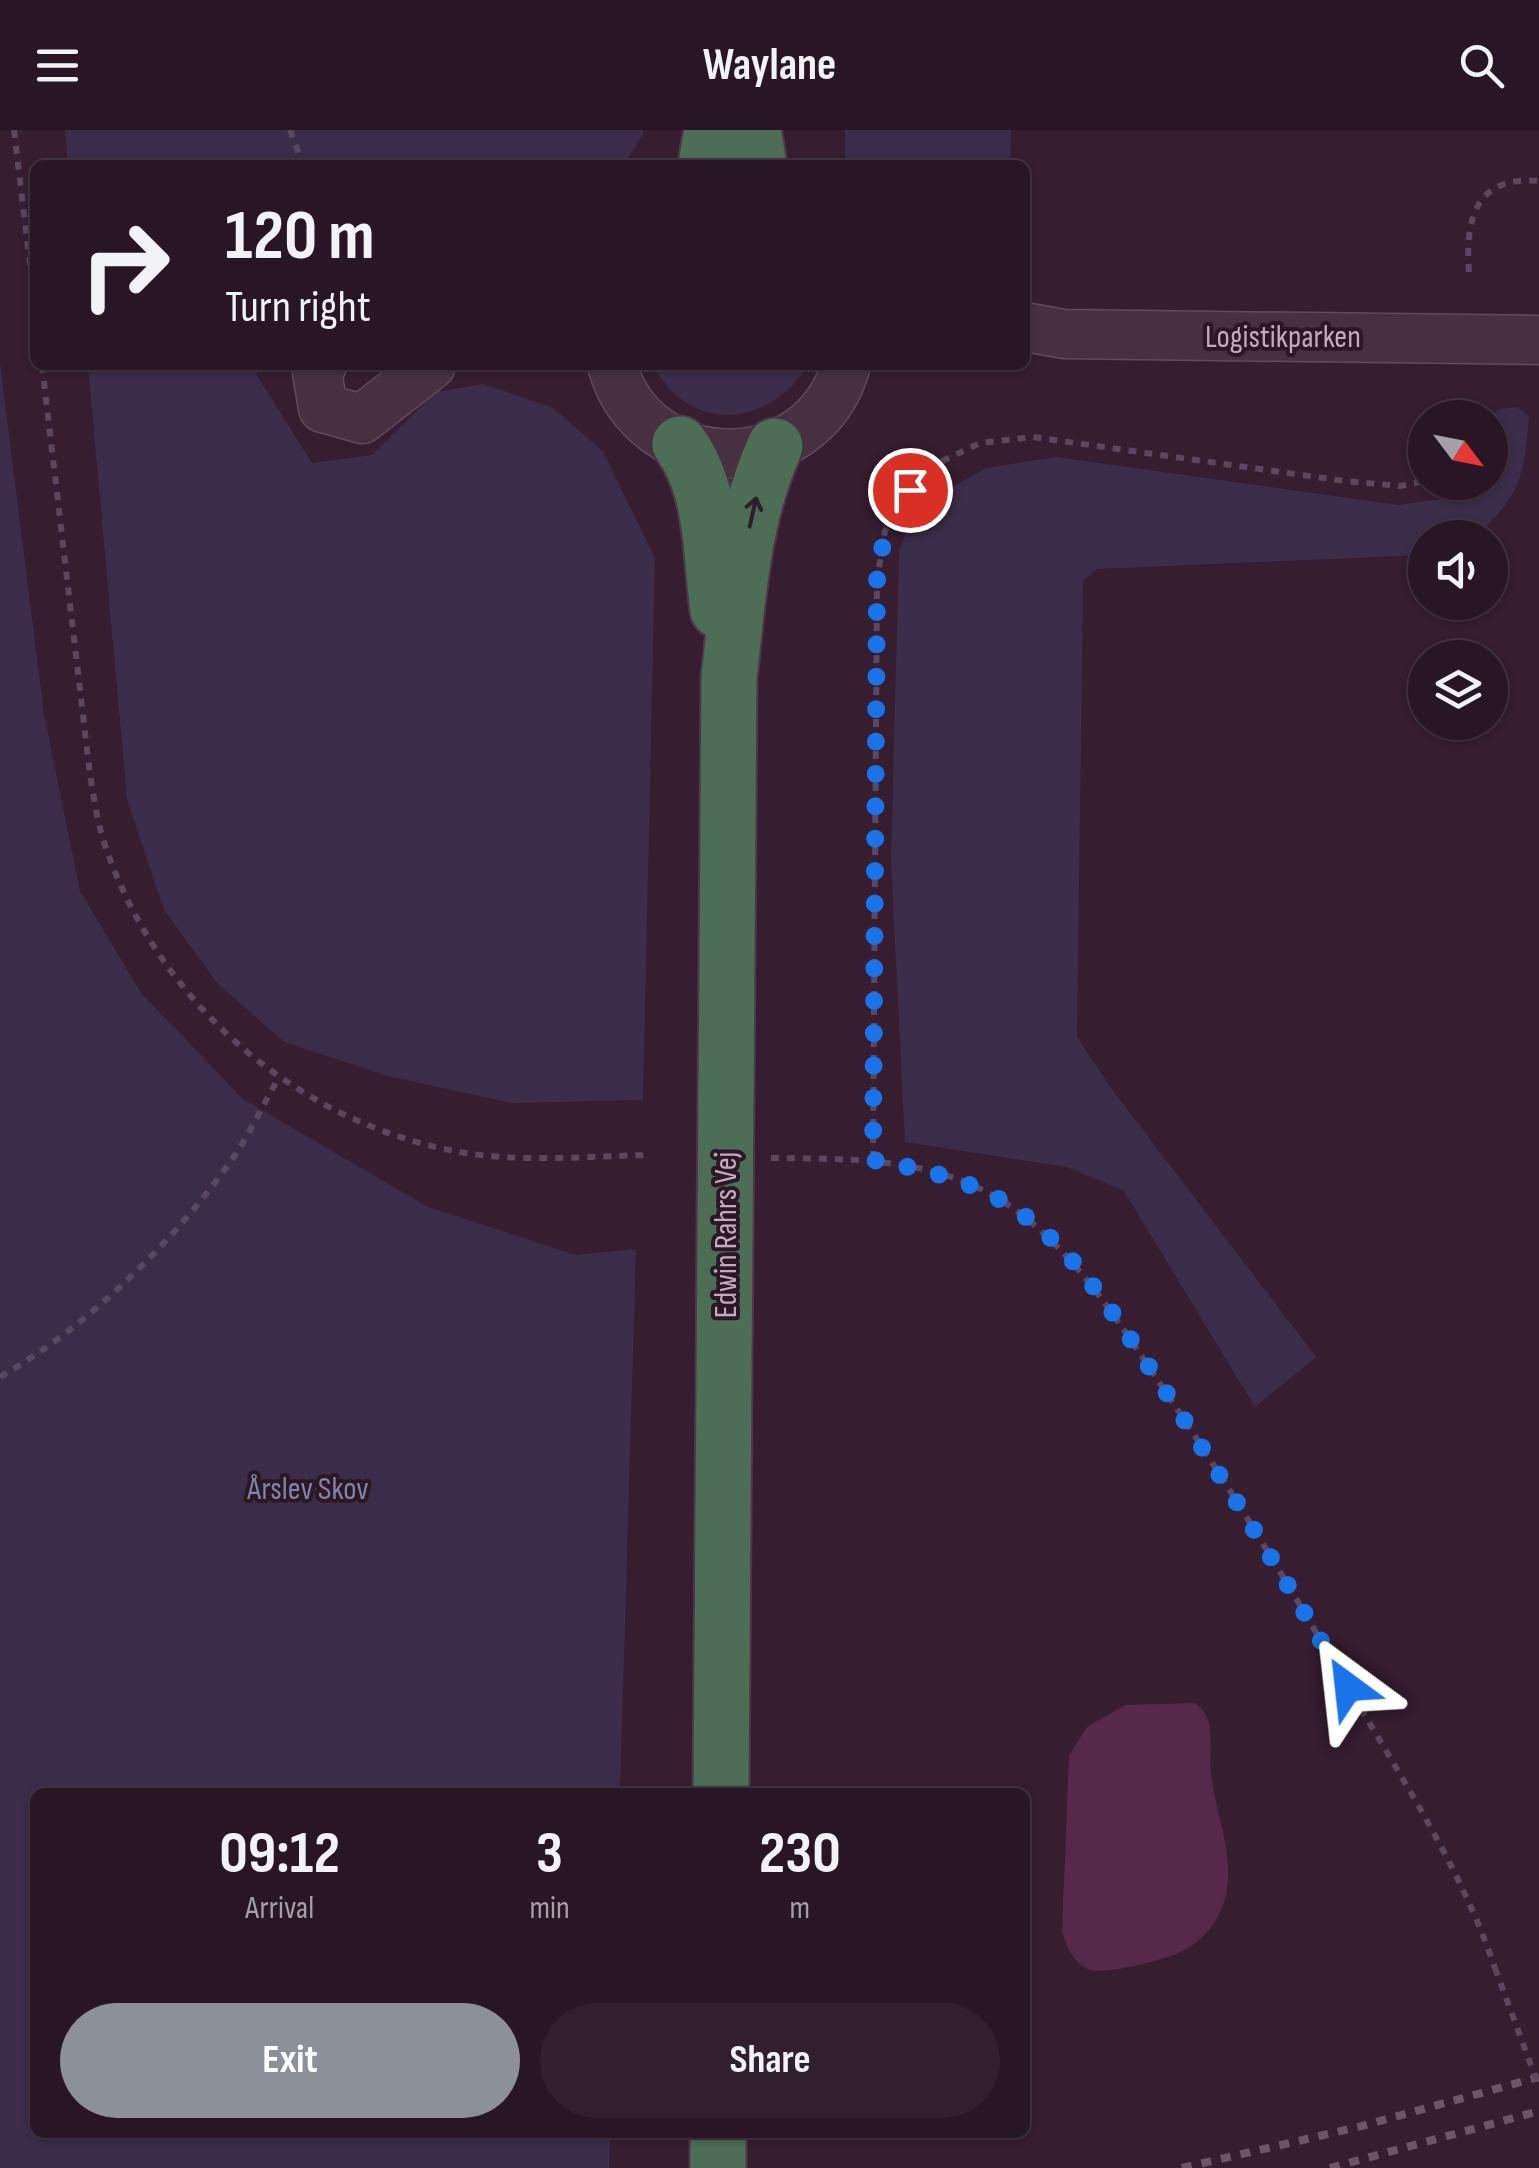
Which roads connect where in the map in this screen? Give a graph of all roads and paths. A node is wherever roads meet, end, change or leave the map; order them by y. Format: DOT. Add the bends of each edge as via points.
graph roads {
  1 [pos="14,130"];
  2 [pos="290,130"];
  3 [pos="712,130"];
  4 [pos="753,130"];
  5 [pos="301,160"];
  6 [pos="707,160"];
  7 [pos="758,160"];
  8 [pos="1539,181"];
  9 [pos="30,265"];
  10 [pos="1469,272"];
  11 [pos="1038,334"];
  12 [pos="1527,337"];
  13 [pos="42,370"];
  14 [pos="318,370"];
  15 [pos="425,370"];
  16 [pos="614,370"];
  17 [pos="852,370"];
  18 [pos="680,444"];
  19 [pos="775,446"];
  20 [pos="1408,485"];
  21 [pos="729,678"];
  22 [pos="278,1079"];
  23 [pos="651,1156"];
  24 [pos="771,1158"];
  25 [pos="873,1160"];
  26 [pos="0,1378"];
  27 [pos="721,1788"];
  28 [pos="1539,2087"];
  29 [pos="718,2138"];
  30 [pos="718,2168"];
  1 -- 9 [label="path"];
  2 -- 5 [label="path"];
  3 -- 6 [label="highway"];
  4 -- 7 [label="highway"];
  8 -- 10 [label="path" via="1516,180 1476,207 1467,241"];
  11 -- 12 [label="street, Logistikparken"];
  13 -- 22 [label="path" via="90,775 104,842 145,932 194,1002"];
  14 -- 15 [label="street" via="323,408 362,419"];
  16 -- 18 [label="street" via="632,406"];
  17 -- 19 [label="street" via="814,420"];
  18 -- 19 [label="street" via="727,455"];
  18 -- 21 [label="highway" via="696,466 707,514"];
  21 -- 19 [label="highway, one-way" via="742,560"];
  20 -- 25 [label="path" via="1033,436 980,442 936,464 910,490 885,531 877,580"];
  21 -- 27 [label="highway, Edwin Rahrs Vej"];
  22 -- 23 [label="path" via="375,1128 461,1152"];
  22 -- 26 [label="path" via="236,1152 130,1278"];
  24 -- 25 [label="path"];
  25 -- 28 [label="path, bridge" via="949,1175 1010,1205 1061,1248 1106,1304 1248,1515 1435,1837 1483,1932"];
  29 -- 30 [label="highway"];
}
